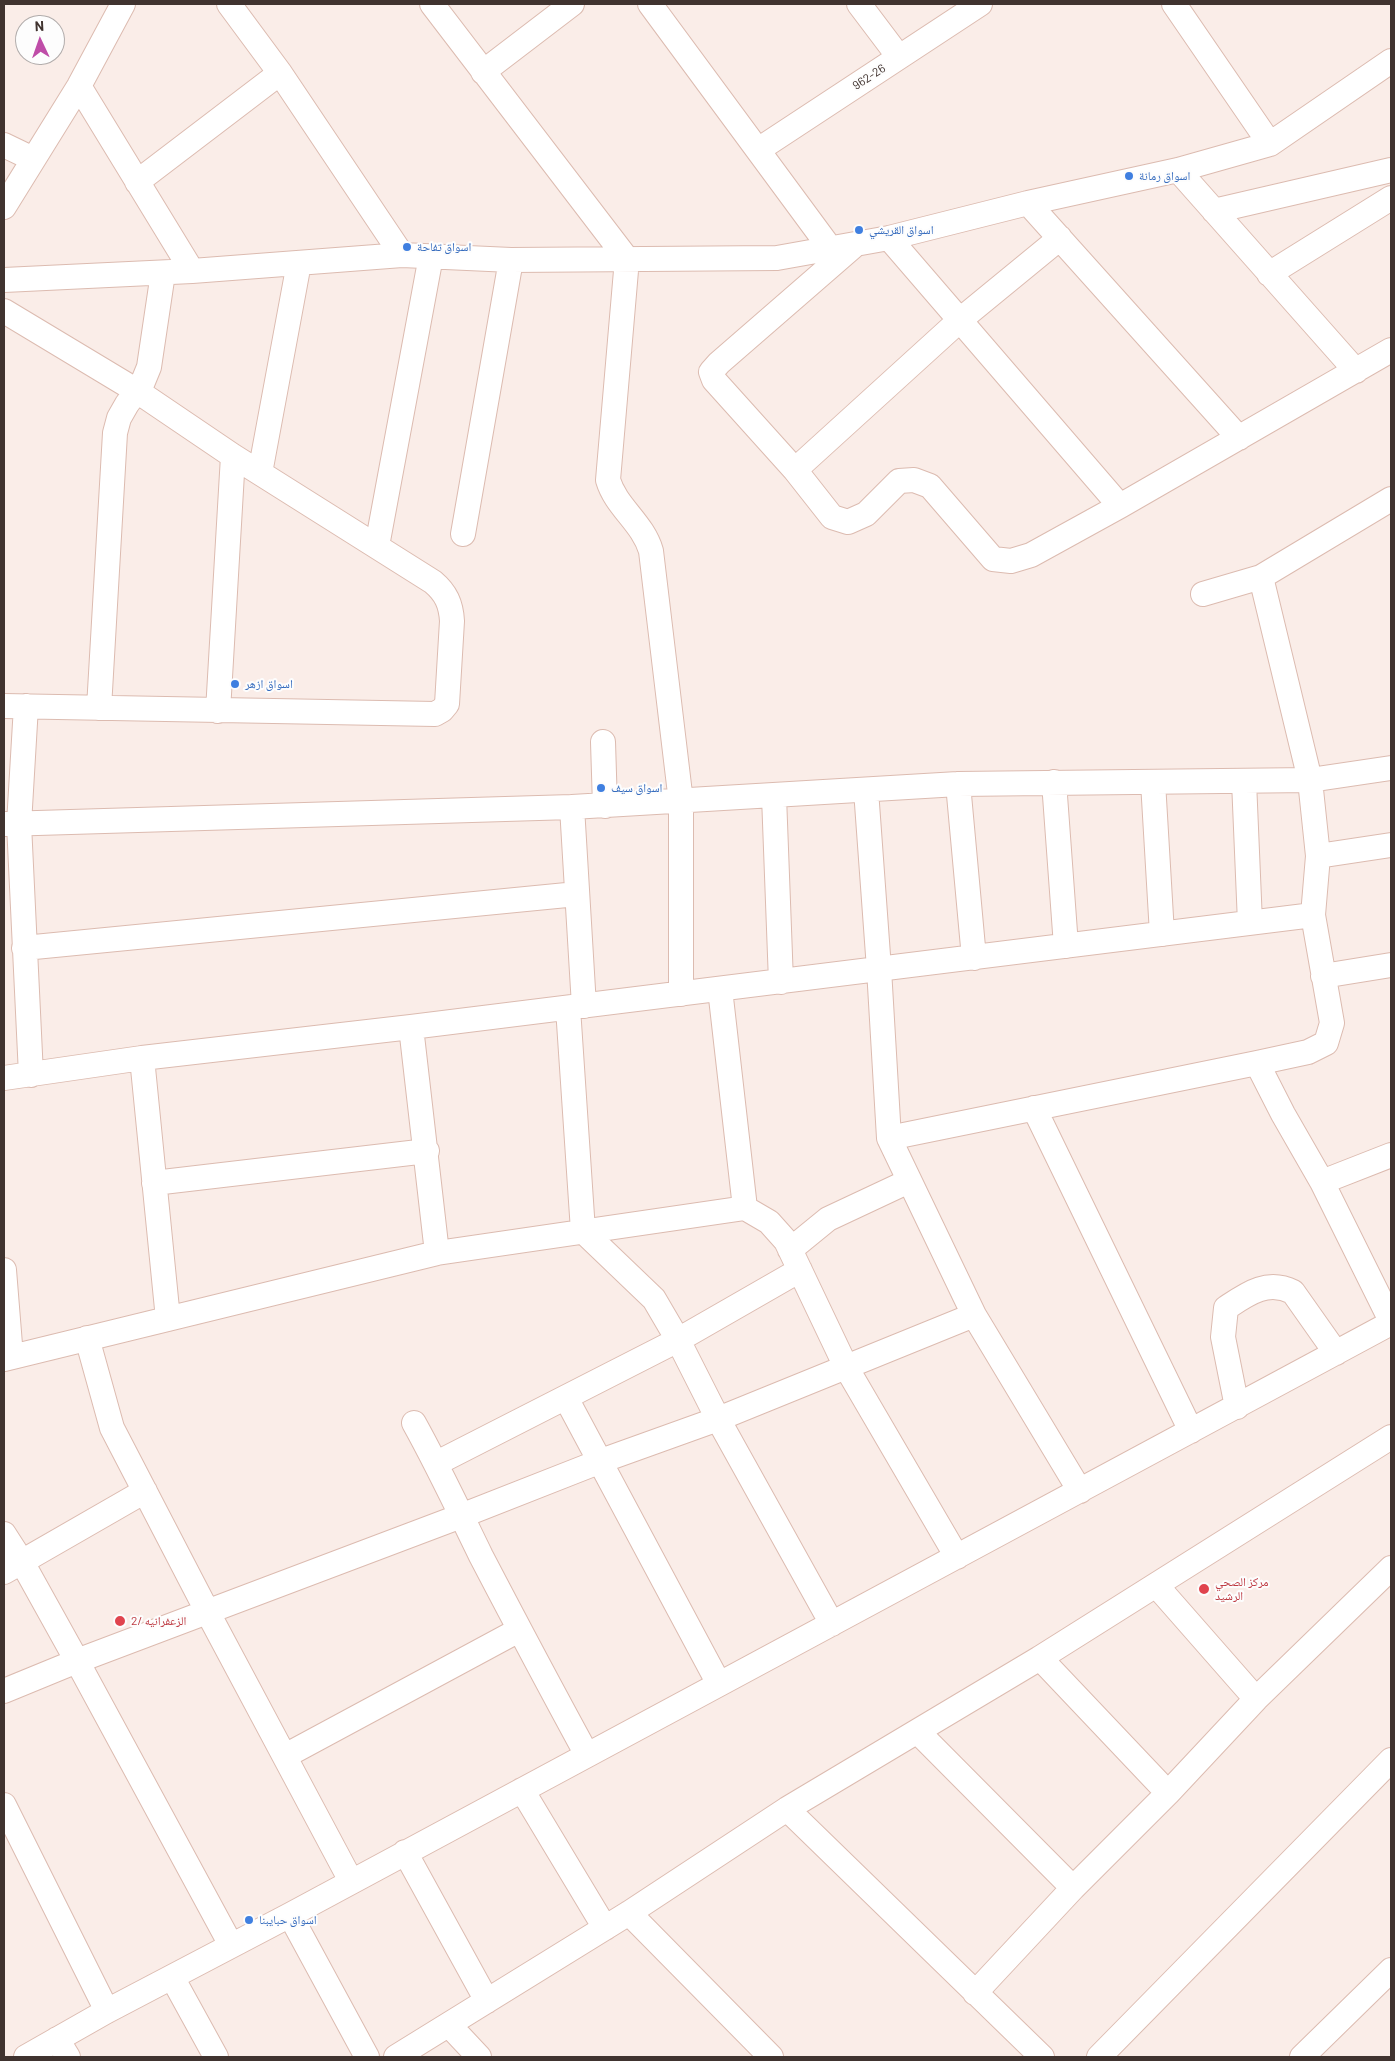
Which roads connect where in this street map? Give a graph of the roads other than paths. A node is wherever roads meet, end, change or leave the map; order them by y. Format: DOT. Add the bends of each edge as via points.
graph roads {
  1 [pos="123,4"];
  2 [pos="229,4"];
  3 [pos="432,4"];
  4 [pos="572,4"];
  5 [pos="650,4"];
  6 [pos="859,4"];
  7 [pos="980,4"];
  8 [pos="1178,5"];
  9 [pos="899,57"];
  10 [pos="1391,61"];
  11 [pos="483,72"];
  12 [pos="280,73"];
  13 [pos="78,86"];
  14 [pos="1270,144"];
  15 [pos="4,145"];
  16 [pos="758,150"];
  17 [pos="33,160"];
  18 [pos="1178,170"];
  19 [pos="1391,170"];
  20 [pos="137,182"];
  21 [pos="1391,198"];
  22 [pos="1028,203"];
  23 [pos="4,207"];
  24 [pos="1214,211"];
  25 [pos="889,238"];
  26 [pos="1060,238"];
  27 [pos="856,244"];
  28 [pos="830,248"];
  29 [pos="402,255"];
  30 [pos="431,256"];
  31 [pos="627,259"];
  32 [pos="511,260"];
  33 [pos="299,263"];
  34 [pos="192,271"];
  35 [pos="164,273"];
  36 [pos="1270,274"];
  37 [pos="4,280"];
  38 [pos="4,311"];
  39 [pos="960,320"];
  40 [pos="1391,350"];
  41 [pos="1356,371"];
  42 [pos="137,391"];
  43 [pos="1239,438"];
  44 [pos="233,456"];
  45 [pos="795,470"];
  46 [pos="260,473"];
  47 [pos="1391,499"];
  48 [pos="1120,506"];
  49 [pos="463,534"];
  50 [pos="377,546"];
  51 [pos="1261,577"];
  52 [pos="1203,594"];
  53 [pos="15,706"];
  54 [pos="99,708"];
  55 [pos="218,711"];
  56 [pos="603,742"];
  57 [pos="1391,768"];
  58 [pos="1310,780"];
  59 [pos="1244,781"];
  60 [pos="1054,782"];
  61 [pos="1153,782"];
  62 [pos="958,784"];
  63 [pos="866,790"];
  64 [pos="774,796"];
  65 [pos="681,802"];
  66 [pos="605,806"];
  67 [pos="572,807"];
  68 [pos="12,824"];
  69 [pos="1391,845"];
  70 [pos="1318,856"];
  71 [pos="577,894"];
  72 [pos="1313,915"];
  73 [pos="1250,923"];
  74 [pos="1162,934"];
  75 [pos="1066,946"];
  76 [pos="24,948"];
  77 [pos="974,958"];
  78 [pos="1391,965"];
  79 [pos="880,969"];
  80 [pos="1323,976"];
  81 [pos="781,982"];
  82 [pos="720,989"];
  83 [pos="681,994"];
  84 [pos="576,1007"];
  85 [pos="411,1028"];
  86 [pos="142,1058"];
  87 [pos="1257,1063"];
  88 [pos="31,1075"];
  89 [pos="4,1078"];
  90 [pos="1034,1108"];
  91 [pos="889,1138"];
  92 [pos="427,1151"];
  93 [pos="1391,1154"];
  94 [pos="909,1181"];
  95 [pos="1322,1182"];
  96 [pos="154,1183"];
  97 [pos="745,1208"];
  98 [pos="583,1230"];
  99 [pos="437,1253"];
  100 [pos="795,1260"];
  101 [pos="4,1270"];
  102 [pos="974,1315"];
  103 [pos="168,1319"];
  104 [pos="1391,1322"];
  105 [pos="87,1338"];
  106 [pos="678,1340"];
  107 [pos="1336,1353"];
  108 [pos="8,1358"];
  109 [pos="846,1367"];
  110 [pos="566,1398"];
  111 [pos="1237,1407"];
  112 [pos="718,1419"];
  113 [pos="414,1423"];
  114 [pos="1191,1432"];
  115 [pos="1391,1437"];
  116 [pos="601,1461"];
  117 [pos="436,1463"];
  118 [pos="145,1491"];
  119 [pos="1080,1491"];
  120 [pos="461,1516"];
  121 [pos="4,1534"];
  122 [pos="957,1557"];
  123 [pos="13,1567"];
  124 [pos="1391,1568"];
  125 [pos="1156,1585"];
  126 [pos="208,1611"];
  127 [pos="832,1624"];
  128 [pos="520,1630"];
  129 [pos="1040,1658"];
  130 [pos="77,1661"];
  131 [pos="719,1684"];
  132 [pos="4,1691"];
  133 [pos="1256,1699"];
  134 [pos="918,1732"];
  135 [pos="587,1754"];
  136 [pos="285,1756"];
  137 [pos="1391,1760"];
  138 [pos="522,1790"];
  139 [pos="1168,1793"];
  140 [pos="4,1804"];
  141 [pos="788,1809"];
  142 [pos="405,1852"];
  143 [pos="351,1881"];
  144 [pos="1073,1888"];
  145 [pos="629,1913"];
  146 [pos="290,1915"];
  147 [pos="605,1928"];
  148 [pos="231,1945"];
  149 [pos="1391,1970"];
  150 [pos="172,1976"];
  151 [pos="975,1993"];
  152 [pos="486,2001"];
  153 [pos="107,2011"];
  154 [pos="449,2025"];
  155 [pos="63,2048"];
  156 [pos="26,2057"];
  157 [pos="216,2057"];
  158 [pos="367,2057"];
  159 [pos="396,2057"];
  160 [pos="478,2057"];
  161 [pos="771,2057"];
  162 [pos="1042,2057"];
  163 [pos="1099,2057"];
  164 [pos="1302,2057"];
  1 -- 13 [label="street"];
  2 -- 12 [label="street"];
  3 -- 11 [label="street"];
  4 -- 11 [label="street"];
  5 -- 16 [label="street"];
  6 -- 9 [label="street"];
  7 -- 9 [label="street, 962-26"];
  8 -- 14 [label="street"];
  9 -- 16 [label="street, 962-26"];
  10 -- 14 [label="street"];
  11 -- 31 [label="street"];
  12 -- 20 [label="street"];
  12 -- 29 [label="street"];
  13 -- 17 [label="street"];
  13 -- 20 [label="street"];
  14 -- 18 [label="street"];
  15 -- 17 [label="street"];
  16 -- 28 [label="street"];
  17 -- 23 [label="street"];
  18 -- 22 [label="street"];
  18 -- 24 [label="street"];
  19 -- 24 [label="street"];
  20 -- 34 [label="street"];
  21 -- 36 [label="street"];
  22 -- 25 [label="street"];
  22 -- 26 [label="street"];
  24 -- 36 [label="street"];
  25 -- 27 [label="street"];
  25 -- 39 [label="street"];
  26 -- 39 [label="street"];
  26 -- 43 [label="street"];
  27 -- 28 [label="street"];
  27 -- 45 [label="street" via="711,372 714,380"];
  28 -- 31 [label="street" via="777,258"];
  29 -- 30 [label="street"];
  29 -- 33 [label="street"];
  30 -- 32 [label="street"];
  30 -- 50 [label="street"];
  31 -- 32 [label="street"];
  31 -- 65 [label="street" via="608,480 614,494 645,535 651,551"];
  32 -- 49 [label="street"];
  33 -- 34 [label="street"];
  33 -- 46 [label="street"];
  34 -- 35 [label="street"];
  35 -- 37 [label="street"];
  35 -- 42 [label="street" via="149,367"];
  36 -- 41 [label="street"];
  38 -- 42 [label="street"];
  39 -- 45 [label="street"];
  39 -- 48 [label="street"];
  40 -- 41 [label="street"];
  41 -- 43 [label="street"];
  42 -- 44 [label="street"];
  42 -- 54 [label="street" via="123,411 115,433"];
  43 -- 48 [label="street"];
  44 -- 46 [label="street"];
  44 -- 55 [label="street"];
  45 -- 48 [label="street" via="832,517 848,522 866,514 899,481 914,480 930,486 993,559 1011,561 1031,555"];
  46 -- 50 [label="street"];
  47 -- 51 [label="street"];
  50 -- 55 [label="street" via="432,582 448,599 452,621 448,696 442,710 427,715"];
  51 -- 52 [label="street"];
  51 -- 58 [label="street"];
  53 -- 54 [label="street"];
  53 -- 68 [label="street"];
  54 -- 55 [label="street"];
  56 -- 66 [label="street"];
  57 -- 58 [label="street"];
  58 -- 59 [label="street"];
  58 -- 70 [label="street"];
  59 -- 61 [label="street"];
  59 -- 73 [label="street"];
  60 -- 61 [label="street"];
  60 -- 62 [label="street"];
  60 -- 75 [label="street"];
  61 -- 74 [label="street"];
  62 -- 63 [label="street"];
  62 -- 77 [label="street"];
  63 -- 64 [label="street"];
  63 -- 79 [label="street"];
  64 -- 65 [label="street"];
  64 -- 81 [label="street"];
  65 -- 66 [label="street"];
  65 -- 83 [label="street"];
  66 -- 67 [label="street"];
  67 -- 68 [label="street"];
  67 -- 71 [label="street"];
  68 -- 76 [label="street"];
  69 -- 70 [label="street"];
  70 -- 72 [label="street"];
  71 -- 76 [label="street"];
  71 -- 84 [label="street"];
  72 -- 73 [label="street"];
  72 -- 80 [label="street"];
  73 -- 74 [label="street"];
  74 -- 75 [label="street"];
  75 -- 77 [label="street"];
  76 -- 88 [label="street"];
  77 -- 79 [label="street"];
  78 -- 80 [label="street"];
  79 -- 81 [label="street"];
  79 -- 91 [label="street"];
  80 -- 87 [label="street" via="1332,1023 1326,1043 1308,1052"];
  81 -- 82 [label="street"];
  82 -- 83 [label="street"];
  82 -- 97 [label="street"];
  83 -- 84 [label="street"];
  84 -- 85 [label="street"];
  84 -- 98 [label="street"];
  85 -- 86 [label="street"];
  85 -- 92 [label="street"];
  86 -- 88 [label="street"];
  86 -- 96 [label="street"];
  87 -- 90 [label="street"];
  87 -- 95 [label="street"];
  88 -- 89 [label="street"];
  90 -- 91 [label="street"];
  90 -- 114 [label="street"];
  91 -- 94 [label="street"];
  92 -- 96 [label="street"];
  92 -- 99 [label="street"];
  93 -- 95 [label="street"];
  94 -- 100 [label="street" via="828,1219"];
  94 -- 102 [label="street"];
  95 -- 104 [label="street"];
  96 -- 103 [label="street"];
  97 -- 98 [label="street"];
  97 -- 100 [label="street" via="769,1222 786,1241"];
  98 -- 99 [label="street"];
  98 -- 106 [label="street" via="654,1299"];
  99 -- 103 [label="street"];
  100 -- 106 [label="street"];
  100 -- 109 [label="street"];
  101 -- 108 [label="street"];
  102 -- 109 [label="street"];
  102 -- 119 [label="street"];
  103 -- 105 [label="street"];
  104 -- 107 [label="street"];
  105 -- 108 [label="street"];
  105 -- 118 [label="street" via="112,1428"];
  106 -- 110 [label="street"];
  106 -- 112 [label="street"];
  107 -- 111 [label="street"];
  107 -- 111 [label="street" via="1294,1292 1282,1286 1251,1291 1226,1308 1223,1337"];
  109 -- 112 [label="street"];
  109 -- 122 [label="street"];
  110 -- 116 [label="street"];
  110 -- 117 [label="street"];
  111 -- 114 [label="street"];
  112 -- 116 [label="street"];
  112 -- 127 [label="street"];
  113 -- 117 [label="street"];
  114 -- 119 [label="street"];
  115 -- 125 [label="street"];
  116 -- 120 [label="street"];
  116 -- 131 [label="street"];
  117 -- 120 [label="street"];
  118 -- 123 [label="street"];
  118 -- 126 [label="street"];
  119 -- 122 [label="street"];
  120 -- 126 [label="street"];
  120 -- 128 [label="street"];
  121 -- 123 [label="street"];
  122 -- 127 [label="street"];
  123 -- 130 [label="street"];
  124 -- 133 [label="street"];
  125 -- 129 [label="street"];
  125 -- 133 [label="street"];
  126 -- 130 [label="street"];
  126 -- 136 [label="street"];
  127 -- 131 [label="street"];
  128 -- 135 [label="street"];
  128 -- 136 [label="street"];
  129 -- 134 [label="street"];
  129 -- 139 [label="street"];
  130 -- 132 [label="street"];
  130 -- 148 [label="street"];
  131 -- 135 [label="street"];
  133 -- 139 [label="street"];
  134 -- 141 [label="street"];
  134 -- 144 [label="street"];
  135 -- 138 [label="street"];
  136 -- 143 [label="street"];
  137 -- 163 [label="street"];
  138 -- 142 [label="street"];
  138 -- 147 [label="street"];
  139 -- 144 [label="street"];
  140 -- 153 [label="street"];
  141 -- 145 [label="street"];
  141 -- 151 [label="street"];
  142 -- 143 [label="street"];
  142 -- 152 [label="street"];
  143 -- 146 [label="street"];
  144 -- 151 [label="street"];
  145 -- 147 [label="street"];
  145 -- 161 [label="street"];
  146 -- 148 [label="street"];
  146 -- 158 [label="street"];
  147 -- 152 [label="street"];
  148 -- 150 [label="street"];
  149 -- 164 [label="street"];
  150 -- 153 [label="street"];
  150 -- 157 [label="street"];
  151 -- 162 [label="street"];
  152 -- 154 [label="street"];
  153 -- 155 [label="street"];
  154 -- 159 [label="street"];
  154 -- 160 [label="street"];
  155 -- 156 [label="street"];
}
